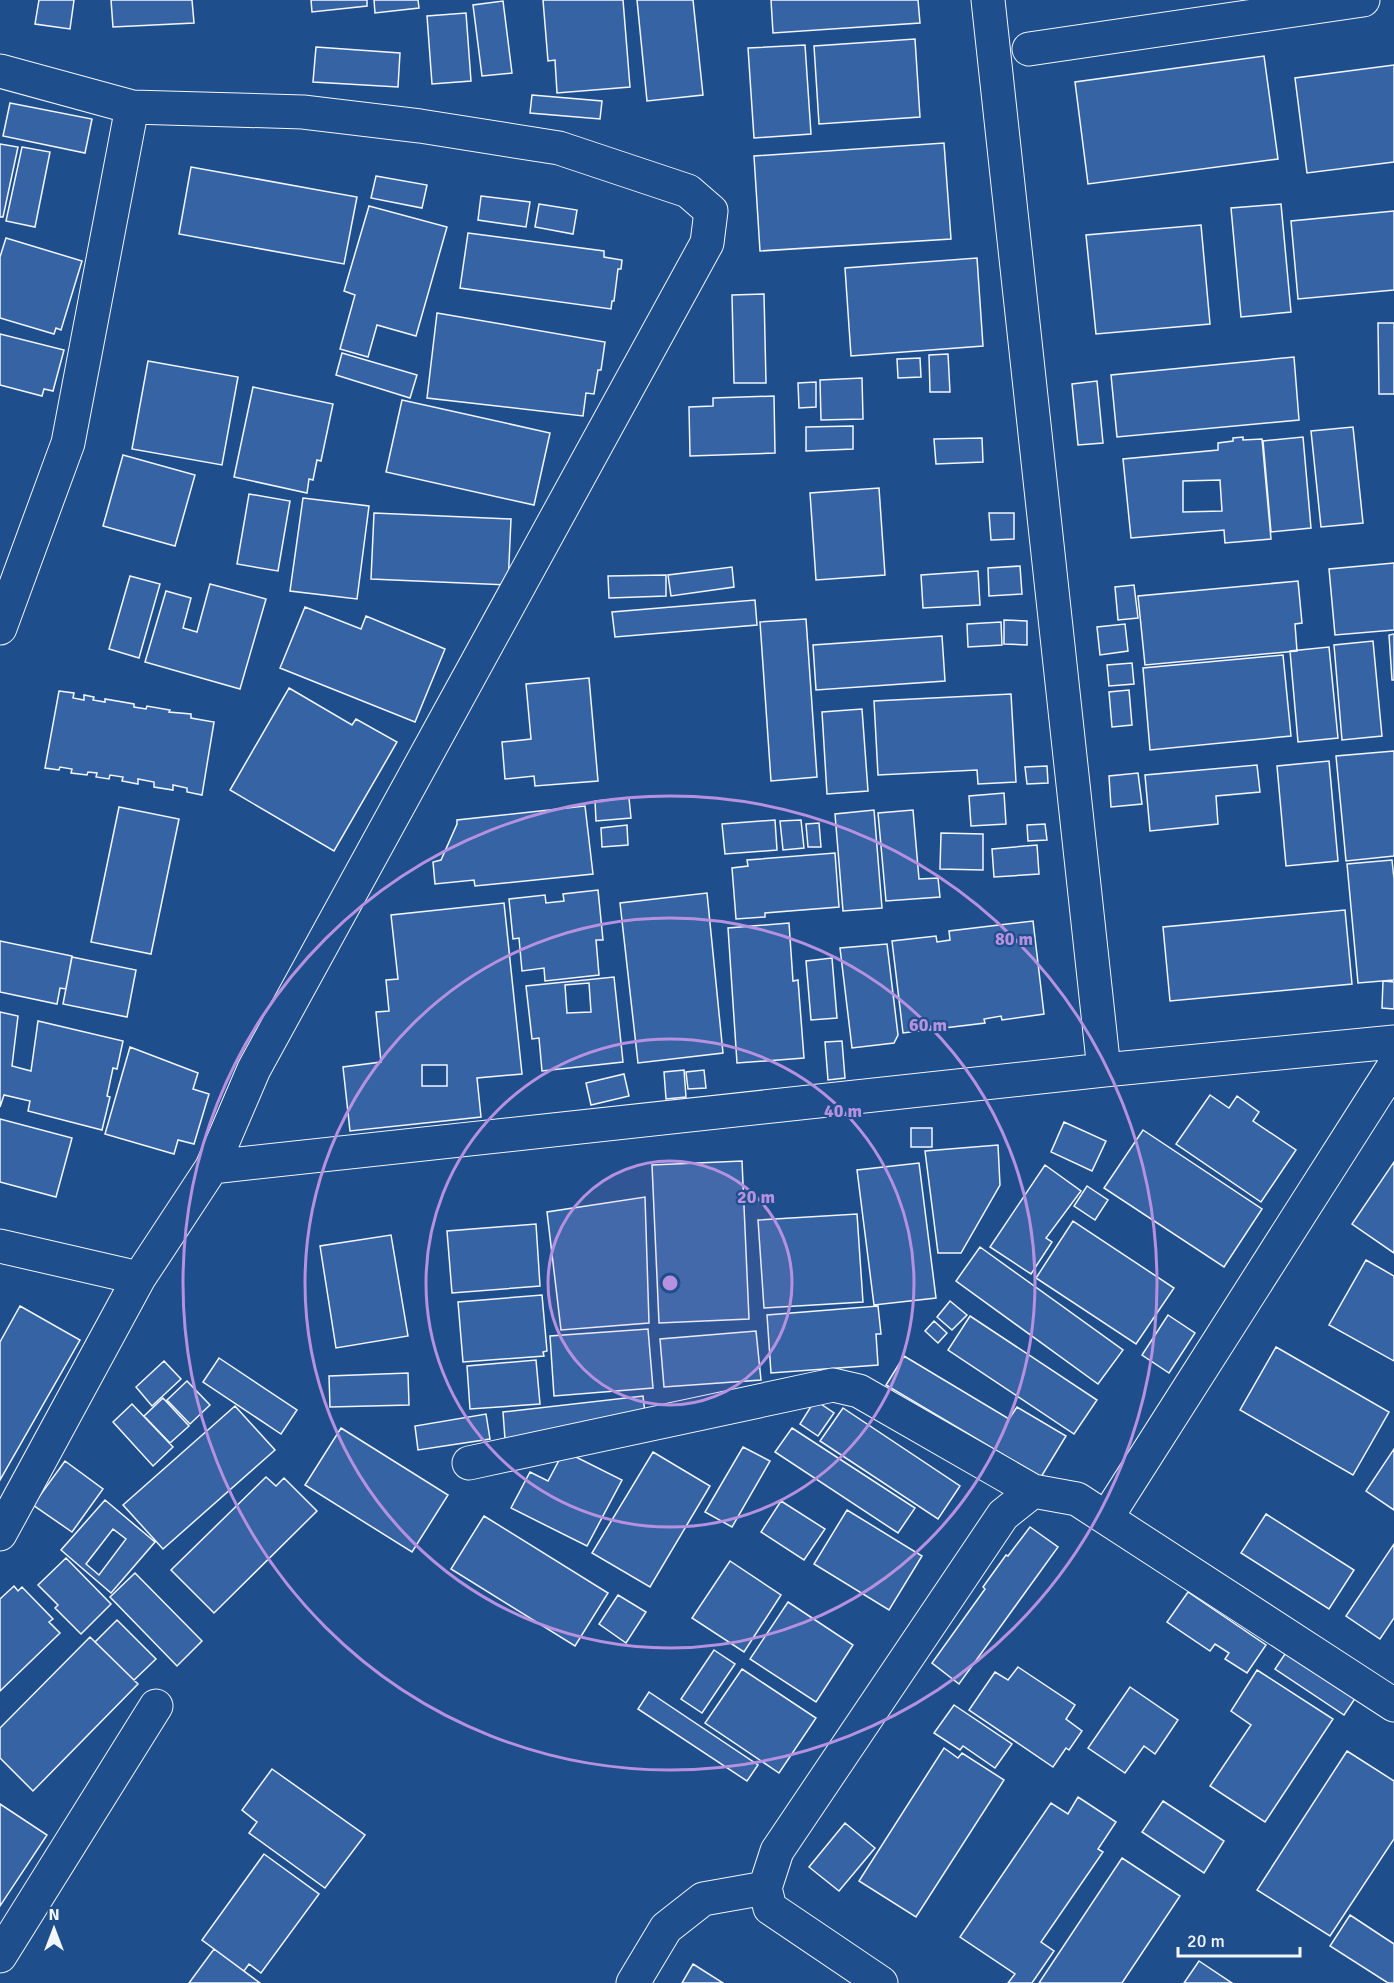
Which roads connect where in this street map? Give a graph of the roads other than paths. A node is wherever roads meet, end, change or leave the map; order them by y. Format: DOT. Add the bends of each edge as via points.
graph roads {
  1 [pos="988,0"];
  2 [pos="1363,0"];
  3 [pos="1029,50"];
  4 [pos="0,71"];
  5 [pos="132,107"];
  6 [pos="0,628"];
  7 [pos="1394,1042"];
  8 [pos="1394,1066"];
  9 [pos="1104,1070"];
  10 [pos="212,1167"];
  11 [pos="0,1246"];
  12 [pos="139,1278"];
  13 [pos="469,1463"];
  14 [pos="1033,1491"];
  15 [pos="1107,1517"];
  16 [pos="0,1534"];
  17 [pos="1394,1705"];
  18 [pos="156,1706"];
  19 [pos="765,1888"];
  20 [pos="0,1956"];
  21 [pos="633,1983"];
  22 [pos="881,1983"];
  1 -- 9 [label="street"];
  2 -- 3 [label="street"];
  4 -- 5 [label="street"];
  5 -- 6 [label="street" via="68,443"];
  5 -- 10 [label="street" via="303,112 559,148 688,191 711,211 707,243 254,1069"];
  7 -- 9 [label="street"];
  8 -- 15 [label="street"];
  9 -- 10 [label="street"];
  10 -- 12 [label="street"];
  11 -- 12 [label="street"];
  12 -- 16 [label="street"];
  13 -- 14 [label="street" via="833,1385 859,1391"];
  14 -- 15 [label="street" via="1077,1498"];
  14 -- 19 [label="street" via="1003,1515 864,1719 777,1851"];
  15 -- 17 [label="street"];
  18 -- 20 [label="street"];
  19 -- 21 [label="street" via="703,1899 666,1928"];
  19 -- 22 [label="street" via="770,1908"];
}
